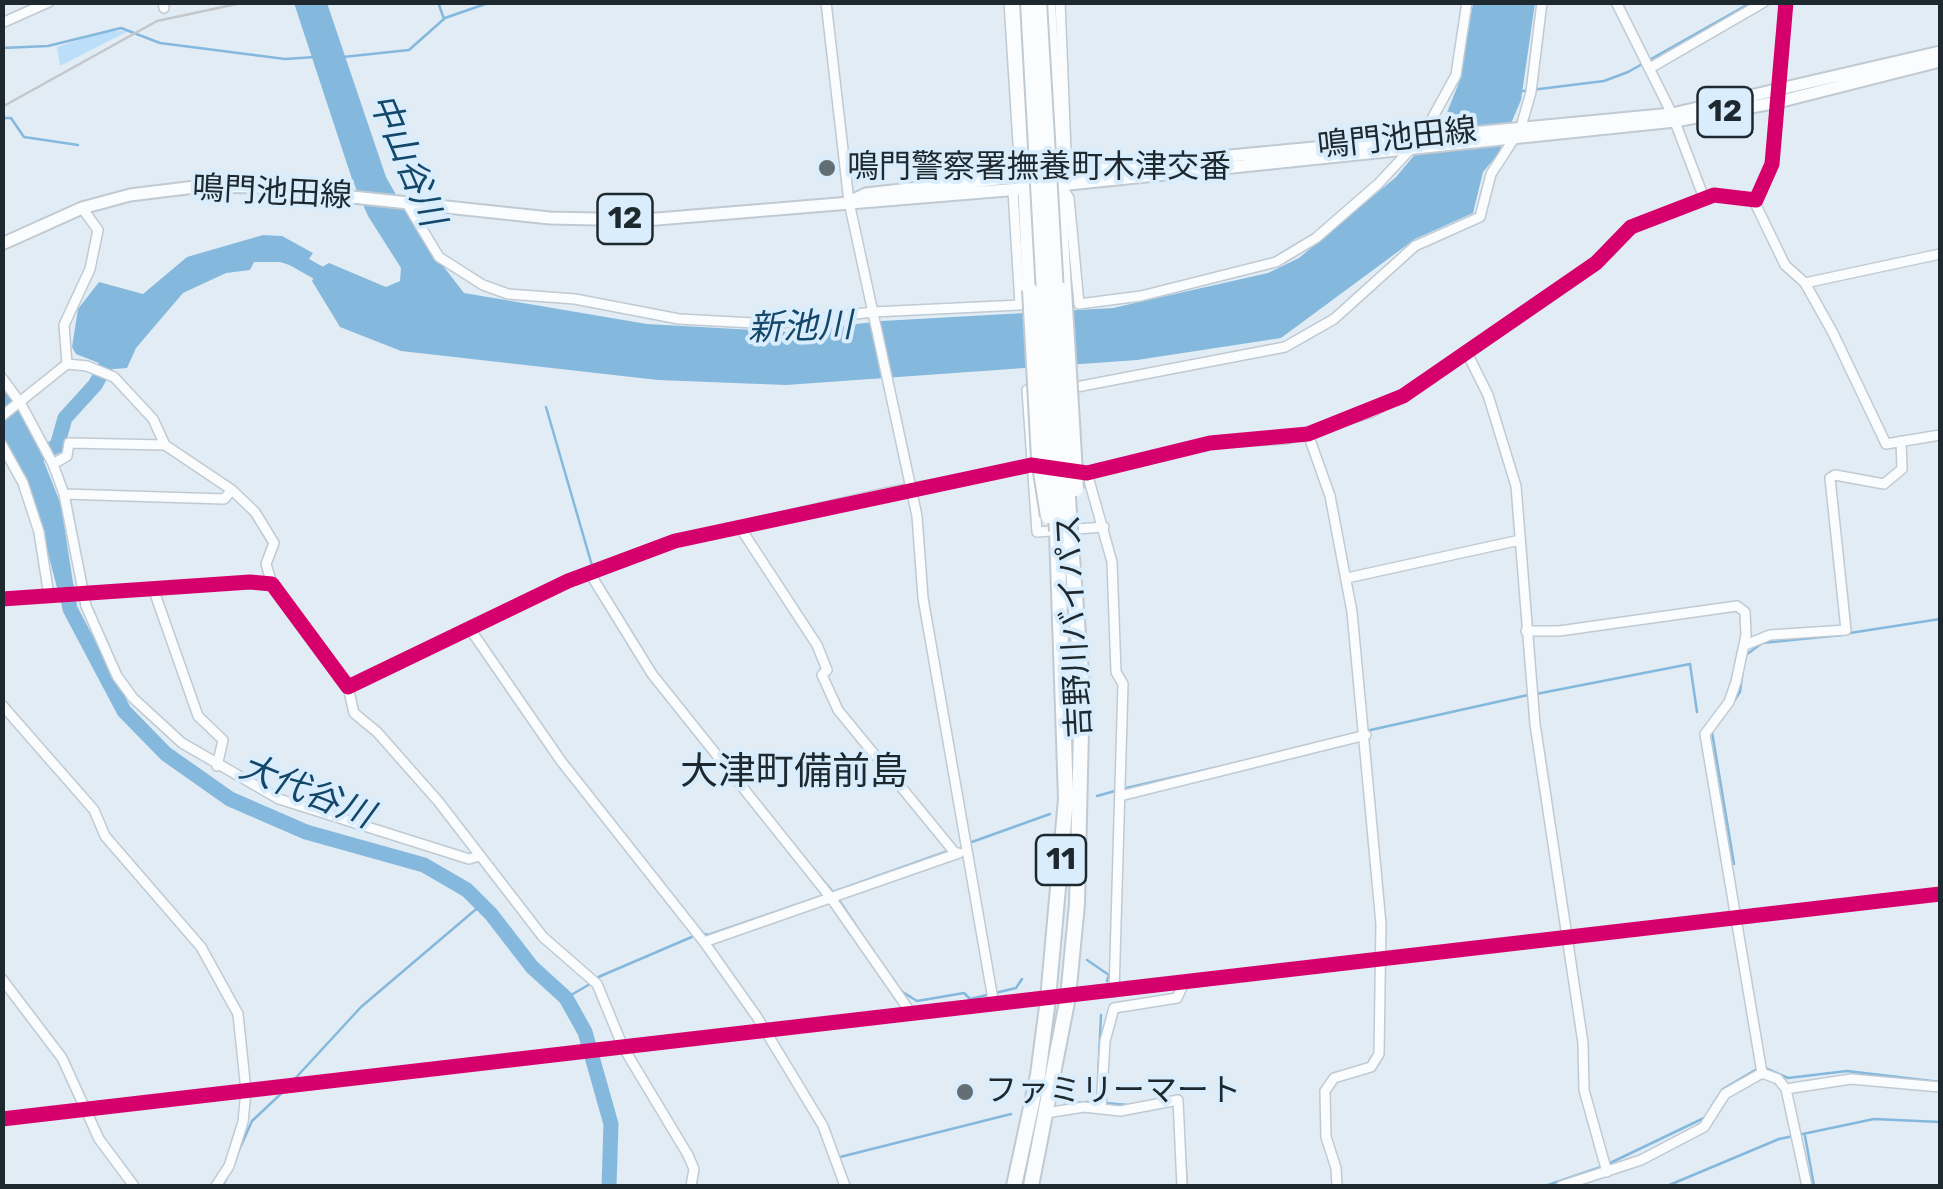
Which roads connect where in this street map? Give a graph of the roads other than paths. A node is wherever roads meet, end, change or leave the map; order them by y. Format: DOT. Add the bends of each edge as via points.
graph roads {
  1 [pos="49,2"];
  2 [pos="826,2"];
  3 [pos="1008,2"];
  4 [pos="1016,2"];
  5 [pos="1028,2"];
  6 [pos="1039,2"];
  7 [pos="1048,2"];
  8 [pos="1060,2"];
  9 [pos="1466,2"];
  10 [pos="1542,2"];
  11 [pos="1616,2"];
  12 [pos="1764,2"];
  13 [pos="1786,2"];
  14 [pos="2,23"];
  15 [pos="1940,52"];
  16 [pos="1940,62"];
  17 [pos="1650,68"];
  18 [pos="1779,97"];
  19 [pos="1674,117"];
  20 [pos="1514,132"];
  21 [pos="1419,142"];
  22 [pos="1060,178"];
  23 [pos="1020,185"];
  24 [pos="1704,198"];
  25 [pos="1754,201"];
  26 [pos="403,202"];
  27 [pos="850,202"];
  28 [pos="82,208"];
  29 [pos="2,244"];
  30 [pos="1940,254"];
  31 [pos="1805,283"];
  32 [pos="873,315"];
  33 [pos="1467,353"];
  34 [pos="67,364"];
  35 [pos="2,378"];
  36 [pos="20,405"];
  37 [pos="2,416"];
  38 [pos="1308,434"];
  39 [pos="1940,435"];
  40 [pos="1901,440"];
  41 [pos="165,444"];
  42 [pos="2,445"];
  43 [pos="49,456"];
  44 [pos="1031,465"];
  45 [pos="1086,474"];
  46 [pos="910,488"];
  47 [pos="232,490"];
  48 [pos="64,494"];
  49 [pos="739,526"];
  50 [pos="1104,528"];
  51 [pos="1063,531"];
  52 [pos="1520,540"];
  53 [pos="589,572"];
  54 [pos="1346,578"];
  55 [pos="272,584"];
  56 [pos="154,591"];
  57 [pos="81,594"];
  58 [pos="53,596"];
  59 [pos="2,599"];
  60 [pos="470,629"];
  61 [pos="1526,632"];
  62 [pos="1745,644"];
  63 [pos="348,687"];
  64 [pos="2,705"];
  65 [pos="1366,735"];
  66 [pos="217,766"];
  67 [pos="1120,796"];
  68 [pos="961,853"];
  69 [pos="479,856"];
  70 [pos="1940,894"];
  71 [pos="831,898"];
  72 [pos="1735,918"];
  73 [pos="1565,938"];
  74 [pos="704,942"];
  75 [pos="1380,960"];
  76 [pos="2,978"];
  77 [pos="1183,985"];
  78 [pos="1114,992"];
  79 [pos="1068,997"];
  80 [pos="1048,998"];
  81 [pos="994,1005"];
  82 [pos="911,1013"];
  83 [pos="762,1030"];
  84 [pos="618,1048"];
  85 [pos="1762,1073"];
  86 [pos="1940,1087"];
  87 [pos="1786,1089"];
  88 [pos="246,1091"];
  89 [pos="1102,1105"];
  90 [pos="89,1109"];
  91 [pos="1046,1113"];
  92 [pos="2,1119"];
  93 [pos="1607,1172"];
  94 [pos="134,1186"];
  95 [pos="216,1186"];
  96 [pos="691,1186"];
  97 [pos="845,1186"];
  98 [pos="1014,1186"];
  99 [pos="1031,1186"];
  100 [pos="1182,1186"];
  101 [pos="1337,1186"];
  102 [pos="1561,1186"];
  103 [pos="1807,1186"];
  1 -- 14 [label="street"];
  2 -- 27 [label="street"];
  3 -- 23 [label="street"];
  4 -- 23 [label="highway"];
  5 -- 51 [label="highway, 吉野川バイパス / 11, bridge"];
  6 -- 51 [label="highway, 吉野川バイパス / 11, bridge"];
  7 -- 22 [label="highway"];
  8 -- 22 [label="street" via="1066,151"];
  9 -- 21 [label="street" via="1456,75"];
  10 -- 20 [label="street" via="1530,92"];
  11 -- 17 [label="street"];
  12 -- 17 [label="street"];
  13 -- 18 [label="street"];
  15 -- 18 [label="main road, 鳴門池田線 / 12"];
  16 -- 18 [label="main road, 鳴門池田線 / 12"];
  17 -- 19 [label="street"];
  18 -- 19 [label="main road, 鳴門池田線 / 12"];
  18 -- 25 [label="street" via="1770,174"];
  19 -- 20 [label="main road, 鳴門池田線 / 12"];
  19 -- 24 [label="street"];
  20 -- 21 [label="main road, 鳴門池田線 / 12"];
  20 -- 44 [label="street" via="1491,174 1480,217 1415,246 1334,319 1285,347 1082,388 1027,390"];
  21 -- 22 [label="main road, 鳴門池田線 / 12"];
  21 -- 22 [label="street" via="1316,238 1276,262 1084,304 1077,300 1069,198"];
  22 -- 23 [label="main road, 鳴門池田線 / 12"];
  22 -- 51 [label="highway, bridge"];
  23 -- 27 [label="main road, 鳴門池田線 / 12" via="866,194"];
  23 -- 32 [label="street" via="1020,305"];
  23 -- 51 [label="highway, 11, bridge" via="1040,459"];
  24 -- 25 [label="street"];
  24 -- 33 [label="street" via="1630,226 1596,263"];
  25 -- 31 [label="street" via="1785,264"];
  26 -- 27 [label="main road, 鳴門池田線 / 12" via="550,218 645,220"];
  26 -- 28 [label="main road, 鳴門池田線 / 12" via="203,186"];
  26 -- 32 [label="street" via="438,257 508,294 663,317 772,324"];
  27 -- 32 [label="street"];
  28 -- 29 [label="main road, 鳴門池田線 / 12"];
  28 -- 34 [label="street" via="98,230 90,268 64,325"];
  30 -- 31 [label="street"];
  31 -- 40 [label="street" via="1886,444"];
  32 -- 46 [label="street"];
  33 -- 38 [label="street" via="1386,406"];
  33 -- 52 [label="street" via="1488,394 1516,486"];
  34 -- 36 [label="street"];
  34 -- 41 [label="street" via="87,366 128,388"];
  35 -- 36 [label="street"];
  36 -- 37 [label="street"];
  36 -- 43 [label="street"];
  38 -- 45 [label="street" via="1210,443"];
  38 -- 54 [label="street" via="1330,496"];
  39 -- 40 [label="street"];
  40 -- 62 [label="street" via="1902,469 1884,484 1830,478 1846,630 1770,635"];
  41 -- 43 [label="street" via="70,443 67,456"];
  41 -- 47 [label="street"];
  42 -- 58 [label="street" via="23,483"];
  43 -- 48 [label="street"];
  44 -- 45 [label="street"];
  44 -- 46 [label="street"];
  44 -- 50 [label="street" via="1037,532"];
  45 -- 50 [label="street"];
  46 -- 49 [label="street"];
  46 -- 68 [label="street"];
  47 -- 48 [label="street" via="224,498"];
  47 -- 55 [label="street" via="274,543 266,564"];
  48 -- 57 [label="street"];
  49 -- 53 [label="street"];
  49 -- 68 [label="street" via="818,644 827,670 822,675 838,710"];
  50 -- 67 [label="street" via="1115,590 1116,672 1123,684"];
  51 -- 79 [label="highway, 吉野川バイパス / 11" via="1079,614 1083,759"];
  51 -- 80 [label="highway, 吉野川バイパス / 11" via="1066,799"];
  52 -- 54 [label="street"];
  52 -- 61 [label="street"];
  53 -- 60 [label="street"];
  53 -- 71 [label="street" via="652,674"];
  54 -- 65 [label="street"];
  55 -- 56 [label="street"];
  55 -- 63 [label="street"];
  56 -- 57 [label="street"];
  56 -- 66 [label="street" via="198,716 223,740"];
  57 -- 58 [label="street"];
  57 -- 66 [label="street" via="133,698"];
  58 -- 59 [label="street"];
  60 -- 63 [label="street"];
  60 -- 74 [label="street" via="560,762"];
  61 -- 62 [label="street" via="1737,606 1745,612"];
  61 -- 73 [label="street"];
  62 -- 72 [label="street" via="1728,702 1705,734"];
  63 -- 69 [label="street" via="354,713"];
  64 -- 88 [label="street" via="94,810 105,836 212,963 238,1014"];
  65 -- 67 [label="street"];
  65 -- 75 [label="street"];
  66 -- 69 [label="street" via="300,808"];
  67 -- 78 [label="street"];
  68 -- 71 [label="street"];
  68 -- 81 [label="street"];
  69 -- 84 [label="street" via="543,937 597,984"];
  70 -- 72 [label="street"];
  71 -- 74 [label="street"];
  71 -- 82 [label="street"];
  72 -- 73 [label="street"];
  72 -- 85 [label="street"];
  73 -- 75 [label="street"];
  73 -- 93 [label="street" via="1584,1090"];
  74 -- 83 [label="street"];
  75 -- 77 [label="street"];
  75 -- 101 [label="street" via="1378,1054 1371,1066 1334,1078 1325,1091"];
  76 -- 90 [label="street" via="62,1058"];
  77 -- 78 [label="street"];
  77 -- 89 [label="street" via="1177,998 1114,1008"];
  78 -- 79 [label="street"];
  79 -- 80 [label="street"];
  79 -- 91 [label="highway, 吉野川バイパス / 11"];
  80 -- 81 [label="street"];
  80 -- 98 [label="highway, 吉野川バイパス / 11"];
  81 -- 82 [label="street"];
  82 -- 83 [label="street"];
  83 -- 84 [label="street"];
  83 -- 97 [label="street" via="796,1075"];
  84 -- 88 [label="street"];
  84 -- 96 [label="street" via="688,1155"];
  85 -- 87 [label="street"];
  85 -- 93 [label="street" via="1725,1094 1704,1127"];
  86 -- 87 [label="street" via="1851,1079"];
  87 -- 103 [label="street"];
  88 -- 90 [label="street"];
  88 -- 95 [label="street" via="238,1140"];
  89 -- 91 [label="street"];
  89 -- 100 [label="street" via="1120,1111 1178,1100"];
  90 -- 92 [label="street"];
  90 -- 94 [label="street" via="99,1140"];
  91 -- 99 [label="highway, 吉野川バイパス / 11"];
  93 -- 102 [label="street"];
}
